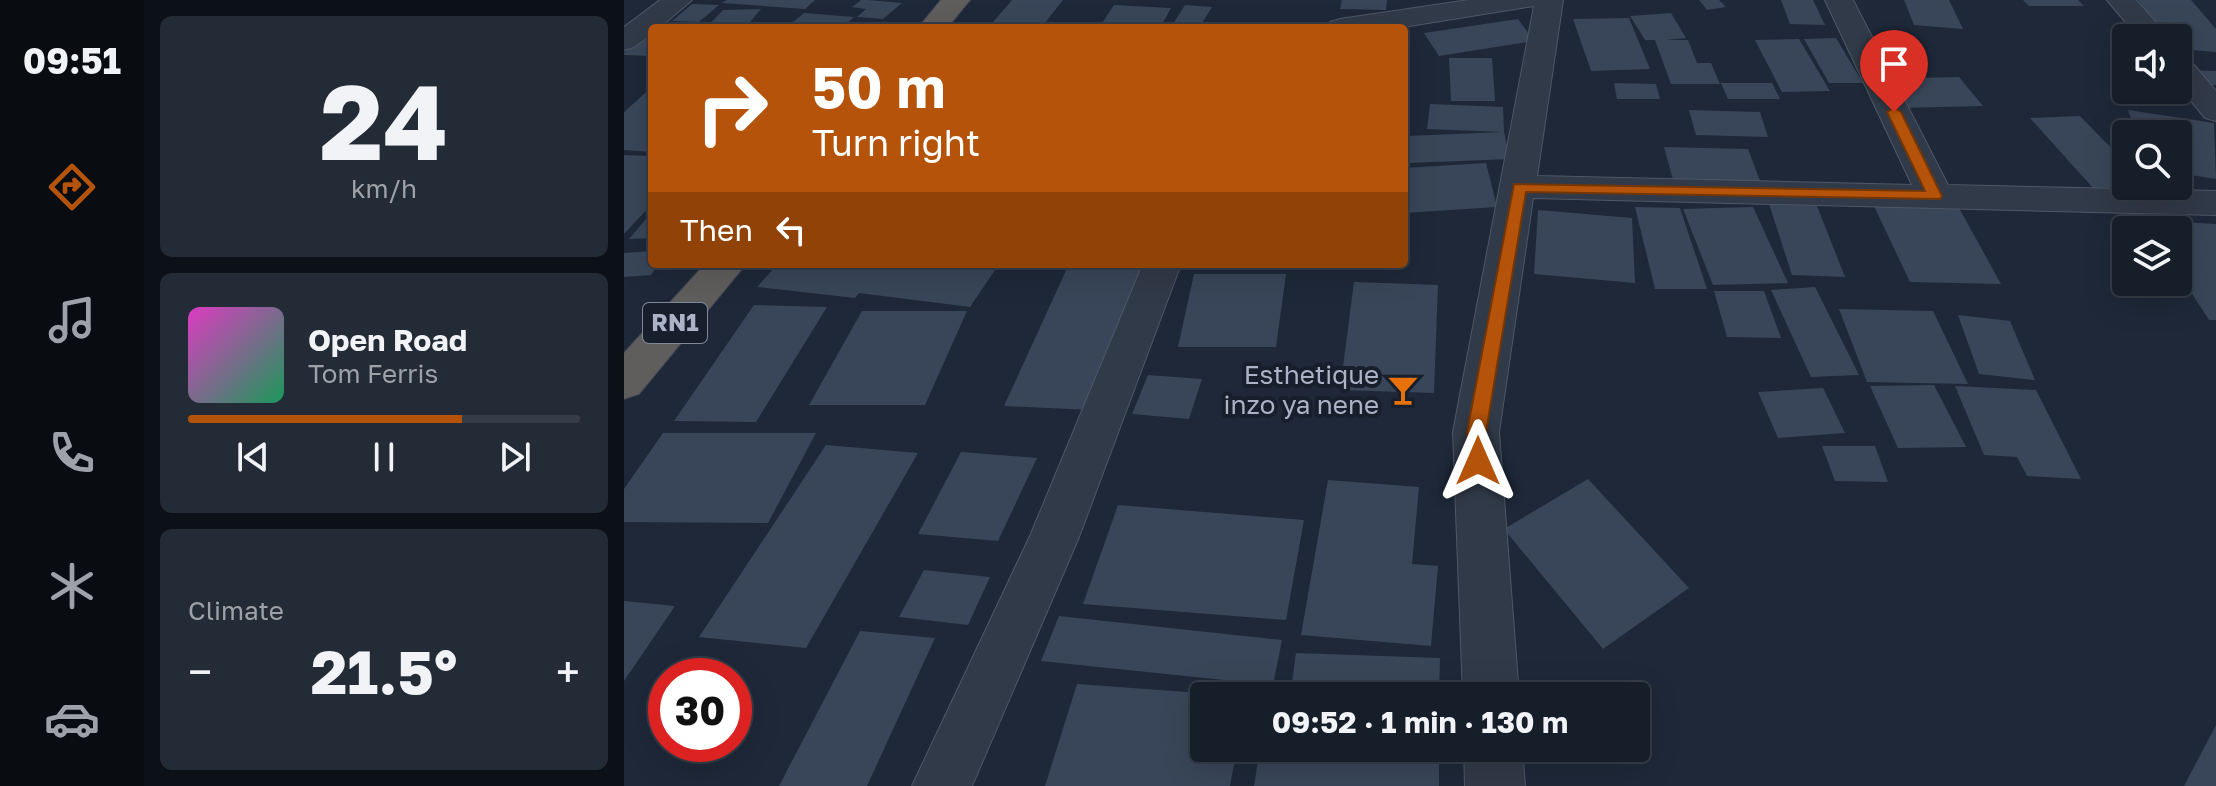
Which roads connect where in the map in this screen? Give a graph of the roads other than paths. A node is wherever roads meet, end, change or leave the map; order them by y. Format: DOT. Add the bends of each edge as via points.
graph roads {
  1 [pos="678,0"];
  2 [pos="956,0"];
  3 [pos="1525,0"];
  4 [pos="1549,0"];
  5 [pos="1839,0"];
  6 [pos="2121,0"];
  7 [pos="935,24"];
  8 [pos="1366,24"];
  9 [pos="2142,24"];
  10 [pos="624,41"];
  11 [pos="2192,82"];
  12 [pos="2216,111"];
  13 [pos="1520,187"];
  14 [pos="1935,196"];
  15 [pos="2216,203"];
  16 [pos="724,268"];
  17 [pos="1160,268"];
  18 [pos="624,382"];
  19 [pos="1490,682"];
  20 [pos="1494,762"];
  21 [pos="942,786"];
  22 [pos="1495,786"];
  1 -- 10 [label="street"];
  2 -- 7 [label="highway"];
  3 -- 8 [label="street"];
  4 -- 13 [label="street"];
  5 -- 14 [label="street"];
  6 -- 9 [label="street"];
  11 -- 12 [label="street"];
  13 -- 14 [label="street"];
  13 -- 19 [label="street" via="1476,432"];
  14 -- 15 [label="street"];
  16 -- 18 [label="highway, RN1"];
  17 -- 21 [label="street" via="1054,537"];
  20 -- 22 [label="street"];
}
